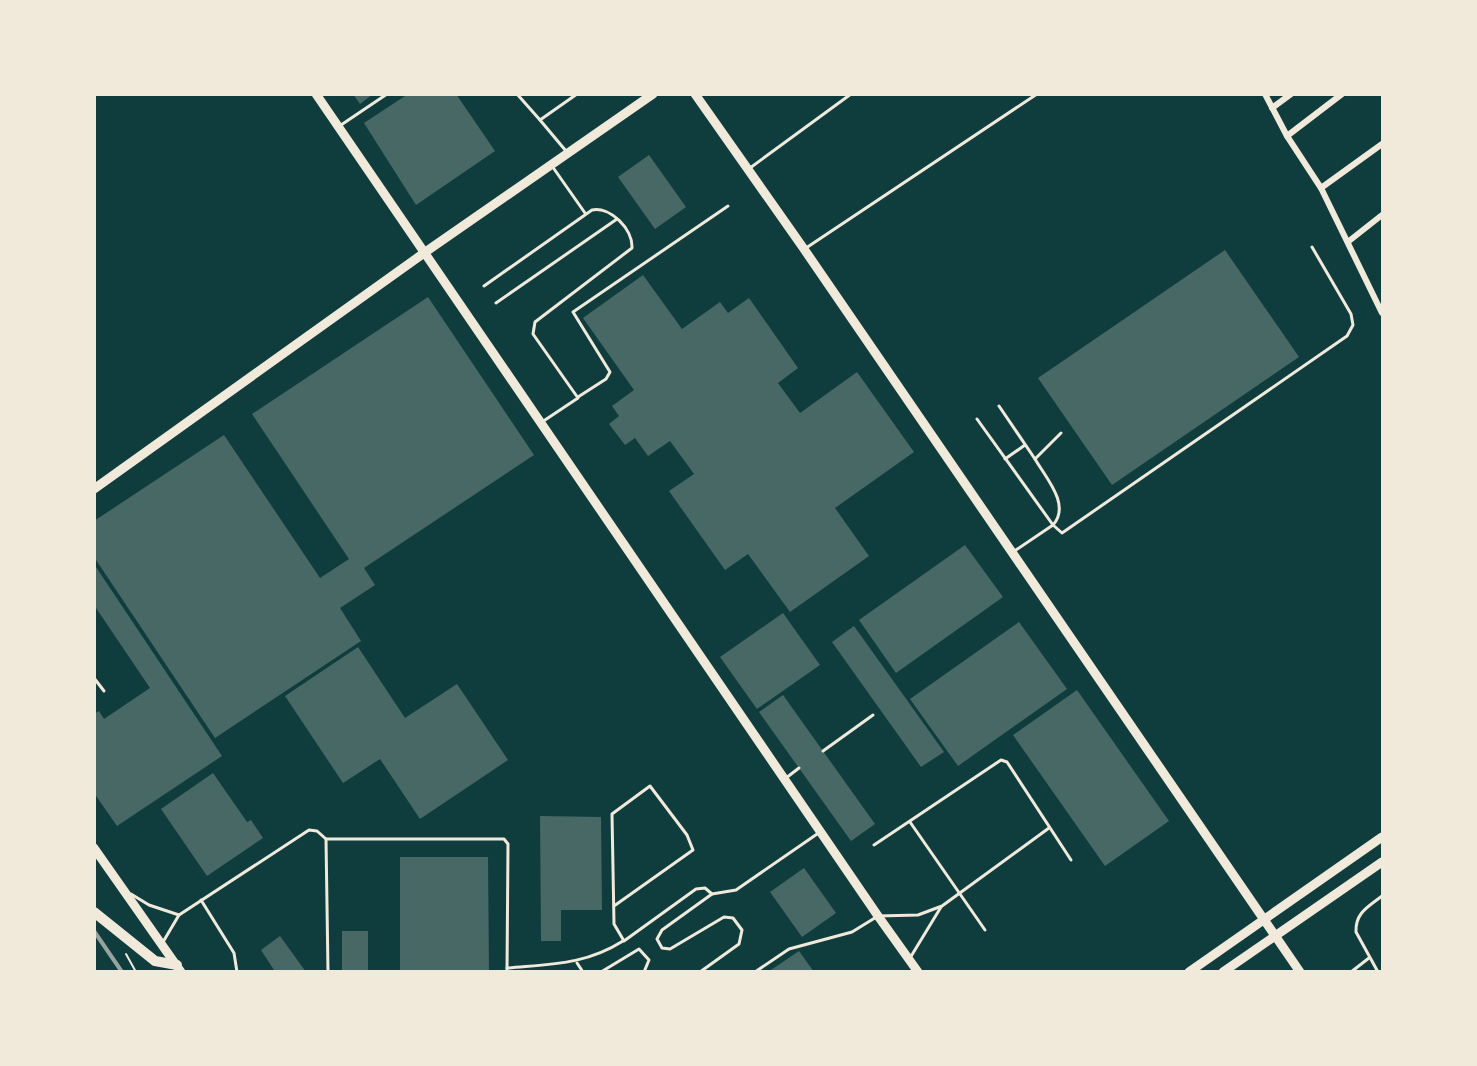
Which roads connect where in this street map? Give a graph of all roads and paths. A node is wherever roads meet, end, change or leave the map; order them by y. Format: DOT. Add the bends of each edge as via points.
graph roads {
  1 [pos="316,94"];
  2 [pos="387,94"];
  3 [pos="517,94"];
  4 [pos="577,94"];
  5 [pos="653,94"];
  6 [pos="695,94"];
  7 [pos="851,94"];
  8 [pos="1037,94"];
  9 [pos="1266,94"];
  10 [pos="1291,94"];
  11 [pos="1342,94"];
  12 [pos="1272,108"];
  13 [pos="540,120"];
  14 [pos="338,127"];
  15 [pos="1287,136"];
  16 [pos="1383,144"];
  17 [pos="568,153"];
  18 [pos="551,165"];
  19 [pos="748,169"];
  20 [pos="1321,189"];
  21 [pos="728,206"];
  22 [pos="585,213"];
  23 [pos="1383,215"];
  24 [pos="617,219"];
  25 [pos="1349,241"];
  26 [pos="1312,247"];
  27 [pos="804,249"];
  28 [pos="424,253"];
  29 [pos="484,286"];
  30 [pos="496,303"];
  31 [pos="1383,313"];
  32 [pos="578,398"];
  33 [pos="999,406"];
  34 [pos="976,419"];
  35 [pos="541,423"];
  36 [pos="1061,433"];
  37 [pos="1025,445"];
  38 [pos="1005,459"];
  39 [pos="1035,459"];
  40 [pos="94,489"];
  41 [pos="1053,525"];
  42 [pos="1012,553"];
  43 [pos="94,678"];
  44 [pos="104,691"];
  45 [pos="873,716"];
  46 [pos="823,751"];
  47 [pos="799,768"];
  48 [pos="784,779"];
  49 [pos="910,822"];
  50 [pos="1049,828"];
  51 [pos="820,832"];
  52 [pos="1383,837"];
  53 [pos="326,839"];
  54 [pos="874,845"];
  55 [pos="94,848"];
  56 [pos="1071,860"];
  57 [pos="1383,862"];
  58 [pos="124,890"];
  59 [pos="960,892"];
  60 [pos="712,894"];
  61 [pos="1383,897"];
  62 [pos="201,900"];
  63 [pos="614,906"];
  64 [pos="942,906"];
  65 [pos="94,912"];
  66 [pos="179,915"];
  67 [pos="878,916"];
  68 [pos="1264,919"];
  69 [pos="985,930"];
  70 [pos="1276,935"];
  71 [pos="624,941"];
  72 [pos="162,945"];
  73 [pos="909,958"];
  74 [pos="1369,958"];
  75 [pos="577,962"];
  76 [pos="179,968"];
  77 [pos="507,970"];
  78 [pos="237,972"];
  79 [pos="328,972"];
  80 [pos="583,972"];
  81 [pos="602,972"];
  82 [pos="644,972"];
  83 [pos="700,972"];
  84 [pos="755,972"];
  85 [pos="918,972"];
  86 [pos="1189,972"];
  87 [pos="1223,972"];
  88 [pos="1300,972"];
  89 [pos="1351,972"];
  90 [pos="1378,972"];
  1 -- 14 [label="main road"];
  2 -- 14 [label="lane"];
  3 -- 13 [label="lane"];
  4 -- 13 [label="lane"];
  5 -- 17 [label="main road"];
  6 -- 19 [label="main road"];
  7 -- 19 [label="lane"];
  8 -- 27 [label="lane"];
  9 -- 12 [label="street"];
  10 -- 12 [label="street"];
  11 -- 15 [label="street"];
  12 -- 15 [label="street"];
  13 -- 17 [label="lane"];
  14 -- 28 [label="main road"];
  15 -- 20 [label="street"];
  16 -- 20 [label="street"];
  17 -- 18 [label="main road"];
  18 -- 22 [label="lane"];
  18 -- 28 [label="main road"];
  19 -- 27 [label="main road"];
  20 -- 25 [label="street"];
  21 -- 32 [label="lane" via="573,312 610,372"];
  22 -- 24 [label="lane" via="600,208"];
  22 -- 29 [label="lane"];
  23 -- 25 [label="street"];
  24 -- 30 [label="lane"];
  24 -- 32 [label="lane" via="632,240 632,248 539,318 533,329"];
  25 -- 31 [label="street"];
  26 -- 41 [label="lane" via="1351,314 1353,325 1347,336 1071,529 1062,533"];
  27 -- 42 [label="main road"];
  28 -- 35 [label="main road"];
  28 -- 40 [label="main road"];
  32 -- 35 [label="lane"];
  33 -- 37 [label="lane"];
  34 -- 38 [label="lane"];
  35 -- 48 [label="main road"];
  36 -- 39 [label="lane"];
  37 -- 38 [label="lane"];
  37 -- 39 [label="lane"];
  38 -- 41 [label="lane"];
  39 -- 41 [label="lane" via="1060,503 1061,515"];
  41 -- 42 [label="lane"];
  42 -- 68 [label="main road"];
  43 -- 44 [label="lane"];
  45 -- 46 [label="lane"];
  47 -- 48 [label="lane"];
  48 -- 51 [label="main road"];
  49 -- 50 [label="lane" via="1001,760 1007,762"];
  49 -- 54 [label="lane"];
  49 -- 59 [label="lane"];
  50 -- 56 [label="lane"];
  50 -- 59 [label="lane"];
  51 -- 60 [label="lane" via="736,891"];
  51 -- 67 [label="main road"];
  52 -- 68 [label="main road"];
  53 -- 62 [label="lane" via="317,831 304,832"];
  53 -- 77 [label="lane" via="506,840"];
  53 -- 79 [label="lane"];
  55 -- 58 [label="main road"];
  57 -- 70 [label="main road"];
  58 -- 66 [label="lane" via="149,905"];
  58 -- 72 [label="main road"];
  59 -- 64 [label="lane"];
  59 -- 69 [label="lane"];
  60 -- 71 [label="lane" via="703,887 696,889"];
  60 -- 83 [label="lane" via="662,930 657,939 662,948 670,949 724,916 733,918 742,930 739,945"];
  61 -- 74 [label="lane" via="1364,909 1356,920 1356,932"];
  62 -- 66 [label="lane"];
  62 -- 78 [label="lane" via="234,953"];
  63 -- 63 [label="lane" via="612,814 652,786 687,835 693,850"];
  63 -- 71 [label="lane" via="615,928"];
  64 -- 67 [label="lane" via="918,915"];
  64 -- 73 [label="lane"];
  65 -- 76 [label="highway" via="155,961"];
  66 -- 72 [label="lane" via="168,928"];
  67 -- 73 [label="main road"];
  67 -- 84 [label="lane" via="852,932 789,949"];
  68 -- 70 [label="main road"];
  68 -- 86 [label="main road"];
  70 -- 87 [label="main road"];
  70 -- 88 [label="main road"];
  71 -- 75 [label="lane"];
  72 -- 76 [label="main road"];
  73 -- 85 [label="main road"];
  74 -- 89 [label="lane"];
  74 -- 90 [label="lane"];
  75 -- 77 [label="lane"];
  75 -- 80 [label="lane"];
  81 -- 82 [label="lane" via="639,949 649,960"];
}
